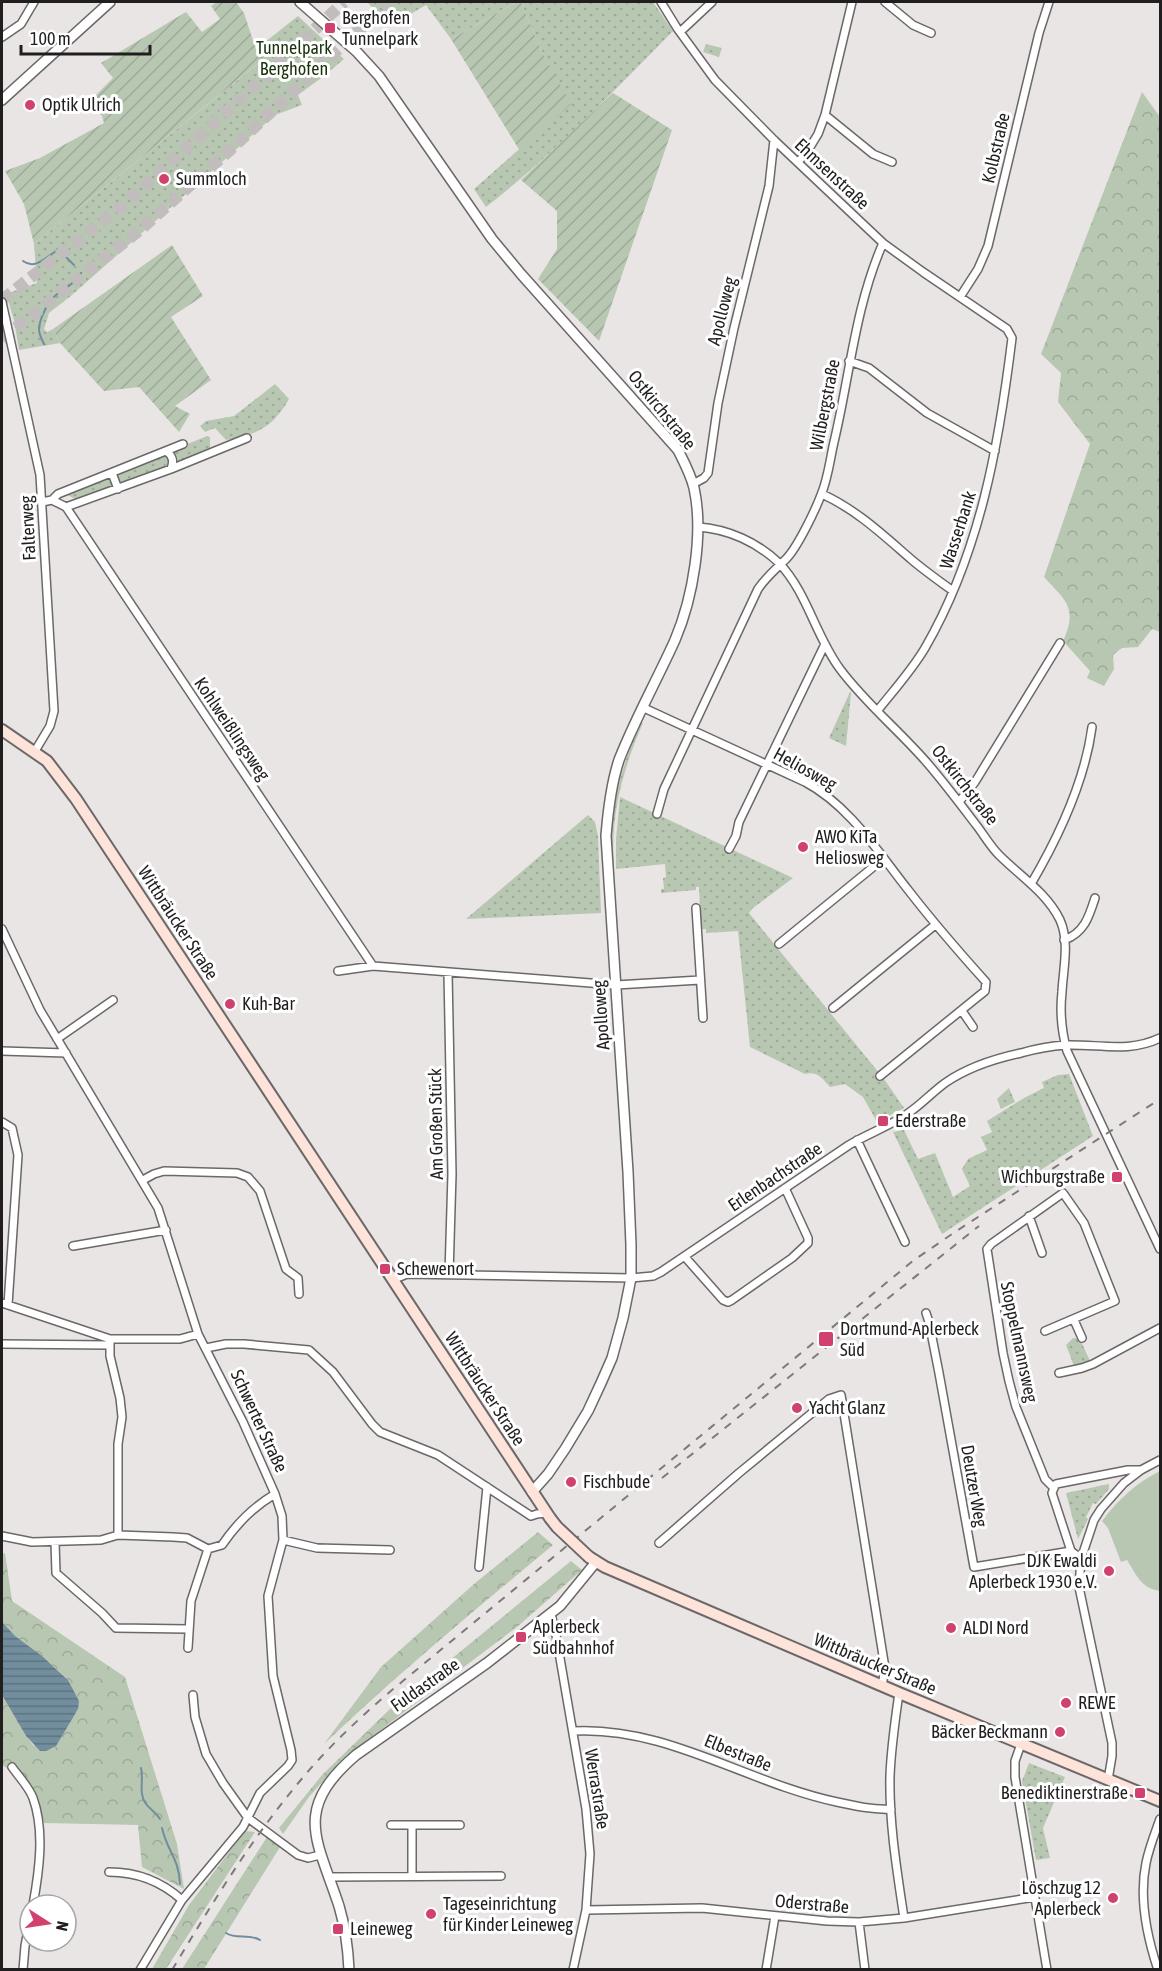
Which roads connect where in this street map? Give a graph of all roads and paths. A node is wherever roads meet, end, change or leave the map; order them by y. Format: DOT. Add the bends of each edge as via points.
graph roads {
  1 [pos="34,2"];
  2 [pos="110,2"];
  3 [pos="300,2"];
  4 [pos="661,2"];
  5 [pos="712,2"];
  6 [pos="852,2"];
  7 [pos="885,2"];
  8 [pos="1049,2"];
  9 [pos="680,32"];
  10 [pos="931,33"];
  11 [pos="2,37"];
  12 [pos="2,100"];
  13 [pos="825,115"];
  14 [pos="774,140"];
  15 [pos="798,162"];
  16 [pos="892,162"];
  17 [pos="883,243"];
  18 [pos="960,297"];
  19 [pos="2,302"];
  20 [pos="1012,338"];
  21 [pos="849,362"];
  22 [pos="247,438"];
  23 [pos="183,444"];
  24 [pos="166,451"];
  25 [pos="995,451"];
  26 [pos="171,469"];
  27 [pos="112,473"];
  28 [pos="693,484"];
  29 [pos="118,489"];
  30 [pos="822,494"];
  31 [pos="52,500"];
  32 [pos="42,502"];
  33 [pos="66,507"];
  34 [pos="698,527"];
  35 [pos="780,564"];
  36 [pos="953,591"];
  37 [pos="1060,643"];
  38 [pos="825,644"];
  39 [pos="644,708"];
  40 [pos="878,710"];
  41 [pos="1092,727"];
  42 [pos="691,729"];
  43 [pos="2,730"];
  44 [pos="35,751"];
  45 [pos="766,765"];
  46 [pos="959,802"];
  47 [pos="657,814"];
  48 [pos="729,849"];
  49 [pos="883,859"];
  50 [pos="1031,884"];
  51 [pos="1095,898"];
  52 [pos="696,908"];
  53 [pos="935,925"];
  54 [pos="2,929"];
  55 [pos="1064,940"];
  56 [pos="779,944"];
  57 [pos="373,966"];
  58 [pos="338,971"];
  59 [pos="448,973"];
  60 [pos="700,980"];
  61 [pos="616,985"];
  62 [pos="113,1000"];
  63 [pos="832,1008"];
  64 [pos="962,1011"];
  65 [pos="703,1018"];
  66 [pos="973,1027"];
  67 [pos="1161,1038"];
  68 [pos="57,1039"];
  69 [pos="1066,1045"];
  70 [pos="2,1051"];
  71 [pos="66,1053"];
  72 [pos="880,1076"];
  73 [pos="2,1122"];
  74 [pos="857,1140"];
  75 [pos="143,1180"];
  76 [pos="785,1188"];
  77 [pos="1029,1216"];
  78 [pos="166,1230"];
  79 [pos="905,1242"];
  80 [pos="73,1246"];
  81 [pos="1161,1250"];
  82 [pos="1042,1253"];
  83 [pos="685,1257"];
  84 [pos="449,1274"];
  85 [pos="631,1278"];
  86 [pos="392,1280"];
  87 [pos="299,1294"];
  88 [pos="5,1304"];
  89 [pos="926,1313"];
  90 [pos="1074,1320"];
  91 [pos="1161,1328"];
  92 [pos="1046,1331"];
  93 [pos="198,1334"];
  94 [pos="1082,1338"];
  95 [pos="110,1342"];
  96 [pos="2,1344"];
  97 [pos="206,1348"];
  98 [pos="1059,1373"];
  99 [pos="1161,1460"];
  100 [pos="1141,1470"];
  101 [pos="486,1488"];
  102 [pos="1054,1488"];
  103 [pos="532,1492"];
  104 [pos="275,1494"];
  105 [pos="548,1516"];
  106 [pos="118,1535"];
  107 [pos="2,1536"];
  108 [pos="283,1540"];
  109 [pos="55,1542"];
  110 [pos="659,1543"];
  111 [pos="207,1549"];
  112 [pos="390,1550"];
  113 [pos="1071,1551"];
  114 [pos="593,1559"];
  115 [pos="1081,1559"];
  116 [pos="480,1567"];
  117 [pos="551,1614"];
  118 [pos="188,1629"];
  119 [pos="188,1648"];
  120 [pos="882,1686"];
  121 [pos="899,1693"];
  122 [pos="193,1695"];
  123 [pos="573,1731"];
  124 [pos="1021,1744"];
  125 [pos="12,1767"];
  126 [pos="1108,1780"];
  127 [pos="1161,1801"];
  128 [pos="891,1809"];
  129 [pos="248,1818"];
  130 [pos="1161,1819"];
  131 [pos="391,1825"];
  132 [pos="412,1825"];
  133 [pos="460,1825"];
  134 [pos="320,1855"];
  135 [pos="109,1872"];
  136 [pos="412,1876"];
  137 [pos="501,1876"];
  138 [pos="329,1877"];
  139 [pos="34,1893"];
  140 [pos="1035,1898"];
  141 [pos="182,1900"];
  142 [pos="586,1910"];
  143 [pos="775,1916"];
  144 [pos="904,1918"];
  145 [pos="859,1922"];
  146 [pos="24,1953"];
  147 [pos="23,1970"];
  148 [pos="140,1970"];
  149 [pos="350,1970"];
  150 [pos="573,1970"];
  151 [pos="766,1970"];
  152 [pos="865,1970"];
  153 [pos="1047,1970"];
  154 [pos="1158,1970"];
  1 -- 11 [label="street" via="21,24"];
  2 -- 12 [label="street"];
  3 -- 28 [label="street, Ostkirchstraße" via="379,76 492,239 678,450"];
  4 -- 9 [label="street, Ehmsenstraße"];
  5 -- 9 [label="street"];
  6 -- 13 [label="street"];
  7 -- 10 [label="street" via="913,25"];
  8 -- 18 [label="street, Kolbstraße" via="988,246"];
  9 -- 14 [label="street, Ehmsenstraße" via="716,80"];
  13 -- 15 [label="street" via="818,134"];
  13 -- 16 [label="street" via="873,154"];
  14 -- 15 [label="street, Ehmsenstraße"];
  14 -- 28 [label="street, Apolloweg" via="769,186 725,370 708,473"];
  15 -- 17 [label="street, Ehmsenstraße"];
  17 -- 18 [label="street, Ehmsenstraße"];
  17 -- 21 [label="street, Wilbergstraße" via="864,295"];
  18 -- 20 [label="street, Ehmsenstraße" via="1007,329"];
  19 -- 32 [label="street, Falterweg" via="40,475"];
  20 -- 25 [label="street, Wasserbank"];
  21 -- 25 [label="street" via="869,368 927,413"];
  21 -- 30 [label="street, Wilbergstraße"];
  22 -- 26 [label="street"];
  23 -- 24 [label="street"];
  24 -- 26 [label="street" via="174,462"];
  24 -- 27 [label="street"];
  25 -- 36 [label="street, Wasserbank" via="977,526"];
  26 -- 29 [label="street"];
  27 -- 29 [label="street"];
  27 -- 31 [label="street" via="58,494"];
  28 -- 34 [label="street, Ostkirchstraße"];
  29 -- 33 [label="street"];
  30 -- 35 [label="street, Wilbergstraße" via="795,546"];
  30 -- 36 [label="street" via="860,515"];
  31 -- 32 [label="street"];
  31 -- 33 [label="street"];
  32 -- 44 [label="street, Falterweg" via="54,711"];
  33 -- 57 [label="street, Kohlweißlingsweg"];
  34 -- 35 [label="street, Ostkirchstraße" via="744,538"];
  34 -- 39 [label="street, Apolloweg" via="686,606"];
  35 -- 38 [label="street, Ostkirchstraße"];
  35 -- 42 [label="street, Wilbergstraße" via="758,589"];
  36 -- 40 [label="street, Wasserbank" via="925,647"];
  37 -- 46 [label="street"];
  38 -- 40 [label="street, Ostkirchstraße" via="839,668"];
  38 -- 45 [label="street"];
  39 -- 42 [label="street, Heliosweg"];
  39 -- 61 [label="street, Apolloweg" via="619,761 609,804 606,836"];
  40 -- 46 [label="street, Ostkirchstraße"];
  41 -- 50 [label="street" via="1089,749 1067,811"];
  42 -- 45 [label="street, Heliosweg"];
  42 -- 47 [label="street, Wilbergstraße"];
  43 -- 44 [label="main road, Wittbräucker Straße"];
  44 -- 86 [label="main road, Wittbräucker Straße" via="57,772 76,799"];
  45 -- 48 [label="street"];
  45 -- 49 [label="street, Heliosweg" via="817,789 843,809"];
  46 -- 50 [label="street, Ostkirchstraße" via="997,853"];
  49 -- 53 [label="street, Heliosweg"];
  49 -- 56 [label="street"];
  50 -- 55 [label="street, Ostkirchstraße" via="1055,910"];
  51 -- 55 [label="street" via="1082,929"];
  52 -- 60 [label="street"];
  53 -- 63 [label="street"];
  53 -- 64 [label="street, Heliosweg" via="986,982 985,991"];
  54 -- 68 [label="street, Schwerter Straße"];
  55 -- 69 [label="street, Ostkirchstraße" via="1061,995"];
  57 -- 58 [label="street"];
  57 -- 59 [label="street"];
  59 -- 61 [label="street"];
  59 -- 84 [label="street, Am Großen Stück" via="452,1174"];
  60 -- 61 [label="street"];
  60 -- 65 [label="street"];
  61 -- 85 [label="street, Apolloweg"];
  62 -- 68 [label="street"];
  64 -- 66 [label="street"];
  64 -- 72 [label="street, Heliosweg"];
  67 -- 69 [label="street, Erlenbachstraße" via="1130,1047"];
  68 -- 71 [label="street, Schwerter Straße"];
  69 -- 74 [label="street, Erlenbachstraße" via="1017,1053 974,1067 944,1084 901,1118"];
  69 -- 81 [label="street, Ostkirchstraße"];
  70 -- 71 [label="street"];
  71 -- 75 [label="street, Schwerter Straße"];
  73 -- 88 [label="street" via="12,1128 18,1155"];
  74 -- 76 [label="street, Erlenbachstraße"];
  74 -- 79 [label="street"];
  75 -- 78 [label="street, Schwerter Straße"];
  75 -- 87 [label="street" via="164,1171 237,1173 248,1177 260,1191 286,1269 298,1278"];
  76 -- 83 [label="street, Erlenbachstraße"];
  76 -- 83 [label="street" via="808,1243 732,1300 723,1300"];
  77 -- 82 [label="street"];
  77 -- 90 [label="street" via="1063,1193 1084,1223 1115,1302"];
  77 -- 102 [label="street, Stoppelmannsweg" via="987,1249 1014,1398 1046,1479"];
  78 -- 80 [label="street"];
  78 -- 93 [label="street, Schwerter Straße"];
  83 -- 85 [label="street, Erlenbachstraße" via="653,1276"];
  84 -- 85 [label="street, Erlenbachstraße"];
  84 -- 86 [label="street, Erlenbachstraße" via="407,1274"];
  85 -- 103 [label="street, Apolloweg" via="612,1358 601,1383 570,1440"];
  86 -- 103 [label="main road, Wittbräucker Straße"];
  88 -- 95 [label="street"];
  89 -- 113 [label="street, Deutzer Weg" via="974,1567"];
  90 -- 92 [label="street"];
  90 -- 94 [label="street"];
  91 -- 98 [label="street" via="1093,1364"];
  93 -- 95 [label="street" via="180,1339"];
  93 -- 97 [label="street, Schwerter Straße"];
  95 -- 96 [label="street"];
  95 -- 106 [label="street" via="122,1417 118,1444"];
  97 -- 101 [label="street" via="243,1344 309,1350 333,1372 380,1432 438,1455"];
  97 -- 104 [label="street, Schwerter Straße"];
  99 -- 100 [label="street"];
  100 -- 102 [label="street" via="1056,1484"];
  100 -- 115 [label="street" via="1101,1509"];
  101 -- 105 [label="street" via="531,1516"];
  101 -- 116 [label="street"];
  102 -- 113 [label="street, Stoppelmannsweg" via="1052,1493"];
  103 -- 105 [label="main road, Wittbräucker Straße"];
  104 -- 108 [label="street, Schwerter Straße" via="282,1516"];
  104 -- 111 [label="street" via="257,1504 222,1545"];
  105 -- 114 [label="main road, Wittbräucker Straße, bridge"];
  106 -- 109 [label="street" via="101,1540"];
  106 -- 111 [label="street" via="187,1538"];
  107 -- 109 [label="street"];
  108 -- 112 [label="street" via="317,1548"];
  108 -- 129 [label="street, Schwerter Straße" via="268,1596 273,1676 292,1760 260,1793"];
  109 -- 118 [label="street" via="56,1573 116,1628"];
  110 -- 120 [label="street" via="829,1399 841,1395 885,1668"];
  111 -- 118 [label="street" via="194,1590"];
  113 -- 115 [label="street"];
  114 -- 117 [label="street, Fuldastraße" via="568,1598"];
  114 -- 120 [label="main road, Wittbräucker Straße"];
  115 -- 126 [label="street" via="1079,1587 1112,1743"];
  117 -- 123 [label="street, Werrastraße"];
  117 -- 134 [label="street, Fuldastraße" via="343,1766 325,1788 317,1806 314,1827"];
  118 -- 119 [label="street"];
  120 -- 121 [label="main road, Wittbräucker Straße"];
  121 -- 124 [label="main road, Wittbräucker Straße"];
  121 -- 128 [label="street" via="892,1746"];
  122 -- 129 [label="street" via="206,1754"];
  123 -- 128 [label="street, Elbestraße" via="664,1742 811,1796"];
  123 -- 142 [label="street, Werrastraße" via="590,1835"];
  124 -- 126 [label="main road, Wittbräucker Straße"];
  124 -- 140 [label="street" via="1015,1777"];
  125 -- 139 [label="street" via="33,1796 38,1820"];
  126 -- 127 [label="main road, Wittbräucker Straße"];
  128 -- 144 [label="street"];
  129 -- 134 [label="street" via="298,1855"];
  129 -- 141 [label="street"];
  130 -- 154 [label="street" via="1149,1850 1143,1885"];
  131 -- 132 [label="street"];
  132 -- 133 [label="street"];
  132 -- 136 [label="street"];
  134 -- 138 [label="street"];
  135 -- 141 [label="street" via="137,1874 173,1891"];
  136 -- 137 [label="street"];
  136 -- 138 [label="street"];
  138 -- 149 [label="street" via="345,1929"];
  140 -- 144 [label="street, Oderstraße"];
  140 -- 153 [label="street"];
  141 -- 148 [label="street"];
  142 -- 143 [label="street, Oderstraße" via="683,1907"];
  142 -- 150 [label="street, Werrastraße"];
  143 -- 145 [label="street, Oderstraße"];
  143 -- 151 [label="street"];
  144 -- 145 [label="street, Oderstraße"];
  145 -- 152 [label="street"];
  146 -- 147 [label="street"];
}
